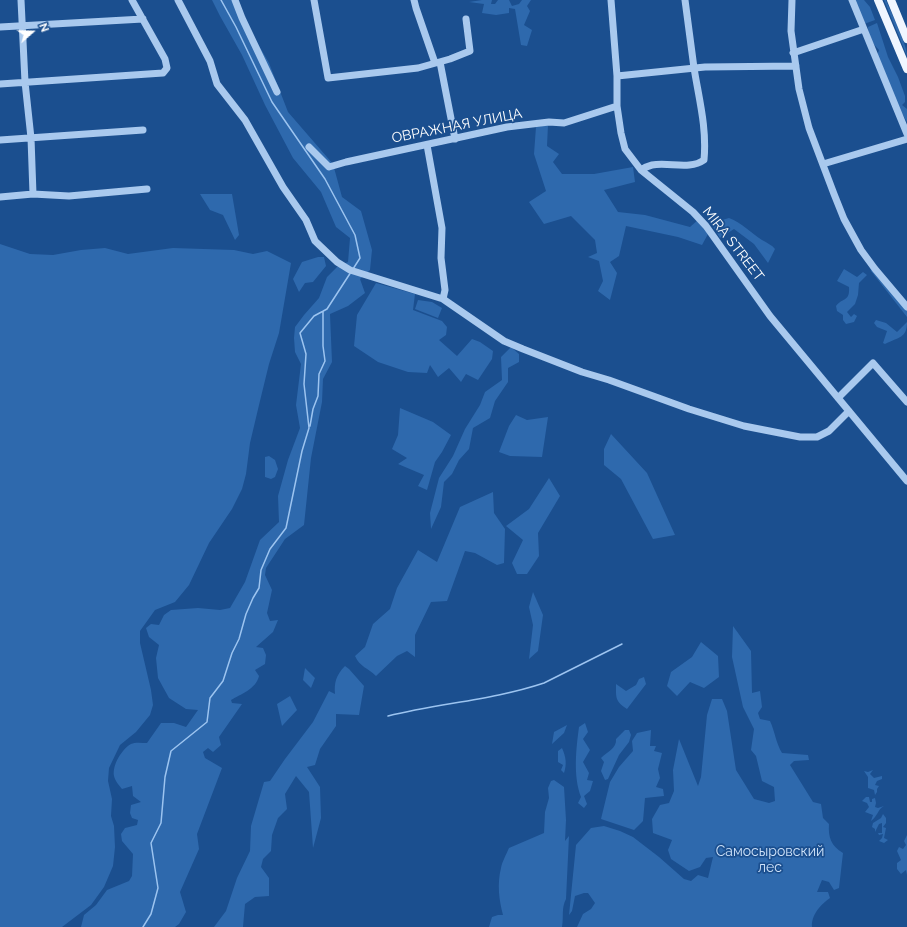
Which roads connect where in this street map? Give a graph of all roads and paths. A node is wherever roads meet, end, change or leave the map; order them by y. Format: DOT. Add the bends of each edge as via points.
graph roads {
  1 [pos="21,0"];
  2 [pos="132,0"];
  3 [pos="178,0"];
  4 [pos="235,0"];
  5 [pos="314,0"];
  6 [pos="414,0"];
  7 [pos="611,0"];
  8 [pos="685,0"];
  9 [pos="792,0"];
  10 [pos="852,0"];
  11 [pos="878,0"];
  12 [pos="891,0"];
  13 [pos="143,19"];
  14 [pos="466,19"];
  15 [pos="23,25"];
  16 [pos="0,27"];
  17 [pos="864,29"];
  18 [pos="907,39"];
  19 [pos="793,53"];
  20 [pos="437,63"];
  21 [pos="796,66"];
  22 [pos="694,69"];
  23 [pos="907,69"];
  24 [pos="617,76"];
  25 [pos="25,82"];
  26 [pos="0,84"];
  27 [pos="277,92"];
  28 [pos="617,106"];
  29 [pos="143,130"];
  30 [pos="907,134"];
  31 [pos="31,138"];
  32 [pos="455,139"];
  33 [pos="907,139"];
  34 [pos="0,140"];
  35 [pos="427,145"];
  36 [pos="309,147"];
  37 [pos="823,164"];
  38 [pos="641,170"];
  39 [pos="147,189"];
  40 [pos="33,194"];
  41 [pos="0,197"];
  42 [pos="444,299"];
  43 [pos="907,307"];
  44 [pos="838,398"];
  45 [pos="907,402"];
  46 [pos="849,411"];
  47 [pos="907,481"];
  1 -- 15 [label="street"];
  2 -- 13 [label="street"];
  3 -- 42 [label="street" via="210,61 216,84 245,120 306,220 315,241 337,262 352,271"];
  4 -- 27 [label="street"];
  5 -- 20 [label="street" via="328,78 418,68"];
  6 -- 20 [label="street"];
  7 -- 24 [label="street, MIRA STREET"];
  8 -- 22 [label="street"];
  9 -- 19 [label="street"];
  10 -- 17 [label="street"];
  11 -- 23 [label="main road"];
  12 -- 18 [label="main road"];
  13 -- 15 [label="street"];
  13 -- 25 [label="street" via="165,59 167,68 163,73"];
  14 -- 20 [label="street" via="470,51"];
  15 -- 16 [label="street"];
  15 -- 25 [label="street"];
  17 -- 19 [label="street"];
  17 -- 30 [label="street"];
  19 -- 21 [label="street"];
  20 -- 32 [label="street"];
  21 -- 22 [label="street"];
  21 -- 37 [label="street" via="803,107"];
  22 -- 24 [label="street"];
  22 -- 38 [label="street" via="702,110 704,160 691,165 654,165"];
  24 -- 28 [label="street, MIRA STREET"];
  25 -- 26 [label="street"];
  25 -- 31 [label="street"];
  28 -- 32 [label="street, ОВРАЖНАЯ УЛИЦА" via="564,123 549,122 507,127"];
  28 -- 38 [label="street, MIRA STREET" via="625,149"];
  29 -- 31 [label="street"];
  31 -- 34 [label="street"];
  31 -- 40 [label="street"];
  32 -- 35 [label="street, ОВРАЖНАЯ УЛИЦА"];
  33 -- 37 [label="street"];
  35 -- 36 [label="street, ОВРАЖНАЯ УЛИЦА" via="329,167"];
  35 -- 42 [label="street" via="442,228"];
  37 -- 43 [label="street" via="844,219 861,250"];
  38 -- 44 [label="street, MIRA STREET" via="702,221 770,316"];
  39 -- 40 [label="street" via="68,196"];
  40 -- 41 [label="street"];
  42 -- 46 [label="street" via="504,341 582,372 744,426 800,437 817,437 829,431"];
  44 -- 45 [label="street" via="873,363"];
  44 -- 46 [label="street, MIRA STREET"];
  46 -- 47 [label="street, MIRA STREET"];
}
